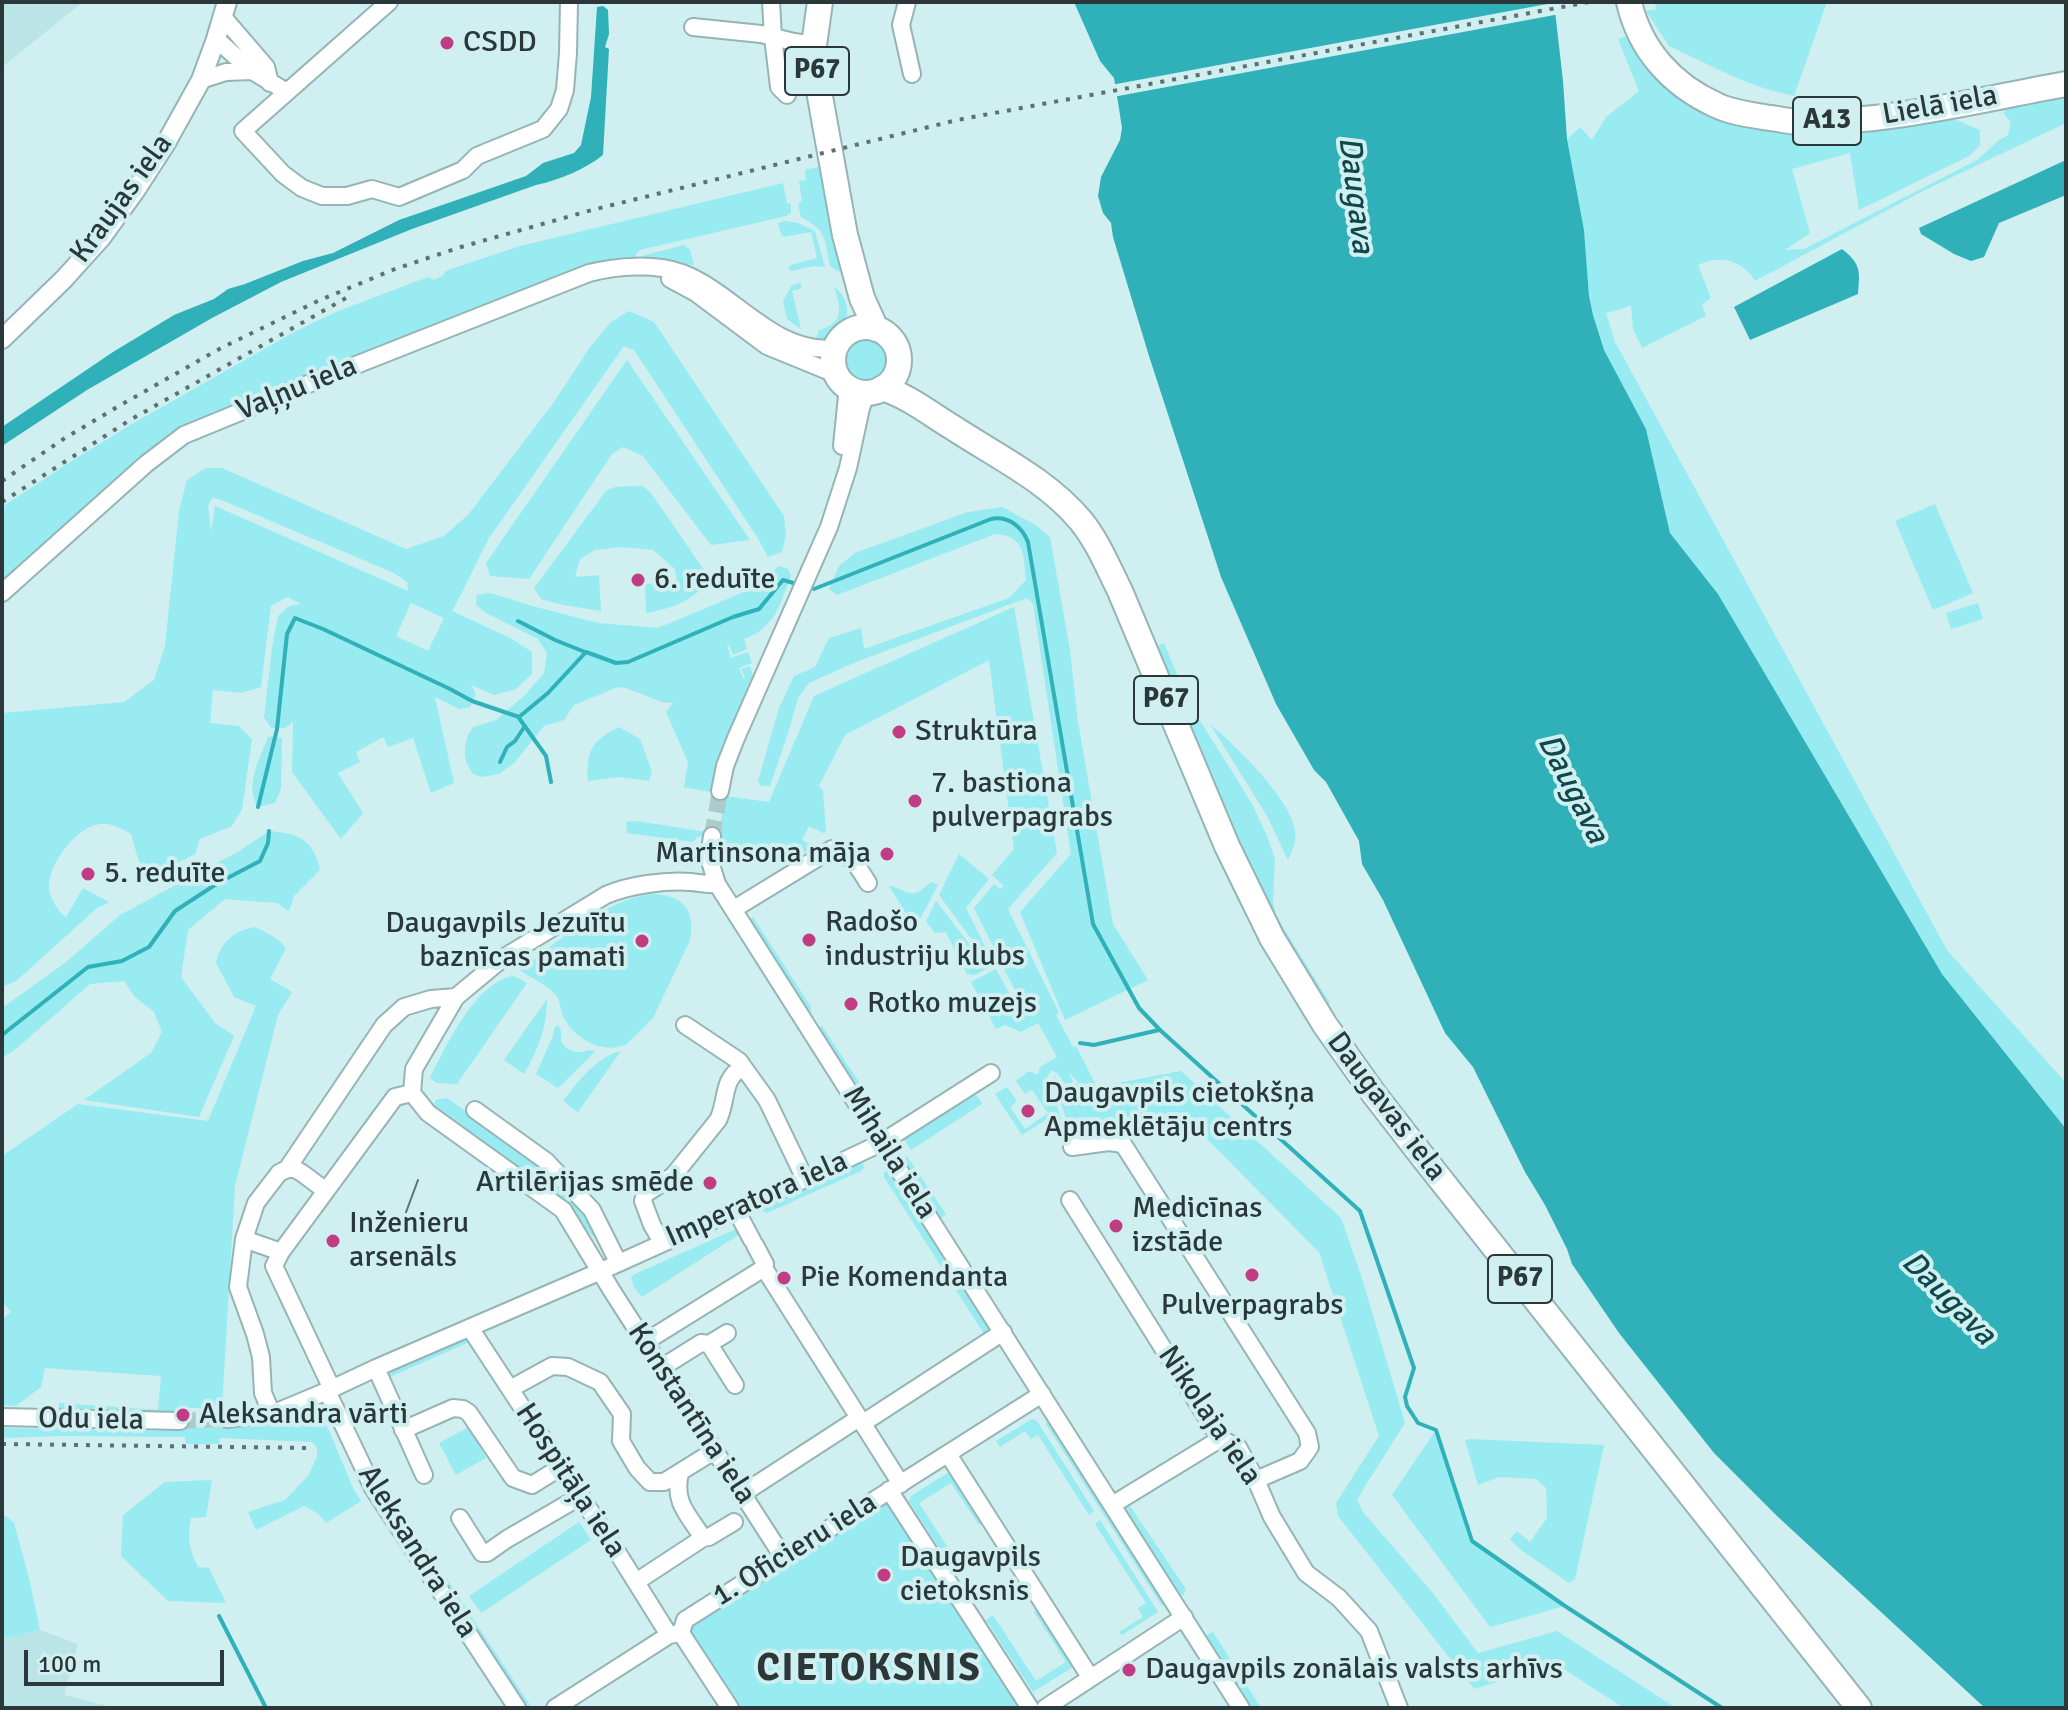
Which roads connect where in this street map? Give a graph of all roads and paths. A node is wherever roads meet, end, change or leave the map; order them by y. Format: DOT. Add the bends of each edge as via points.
graph roads {
  1 [pos="389,2"];
  2 [pos="569,2"];
  3 [pos="771,2"];
  4 [pos="820,2"];
  5 [pos="907,2"];
  6 [pos="1629,2"];
  7 [pos="225,10"];
  8 [pos="693,27"];
  9 [pos="773,37"];
  10 [pos="216,39"];
  11 [pos="814,45"];
  12 [pos="252,71"];
  13 [pos="912,74"];
  14 [pos="201,80"];
  15 [pos="270,83"];
  16 [pos="2066,84"];
  17 [pos="287,92"];
  18 [pos="787,95"];
  19 [pos="845,235"];
  20 [pos="637,268"];
  21 [pos="876,329"];
  22 [pos="2,339"];
  23 [pos="843,340"];
  24 [pos="866,382"];
  25 [pos="2,593"];
  26 [pos="720,791"];
  27 [pos="712,836"];
  28 [pos="868,883"];
  29 [pos="717,884"];
  30 [pos="734,909"];
  31 [pos="456,997"];
  32 [pos="685,1025"];
  33 [pos="743,1067"];
  34 [pos="991,1073"];
  35 [pos="412,1093"];
  36 [pos="475,1110"];
  37 [pos="881,1143"];
  38 [pos="1072,1147"];
  39 [pos="287,1169"];
  40 [pos="805,1179"];
  41 [pos="326,1191"];
  42 [pos="1070,1200"];
  43 [pos="736,1210"];
  44 [pos="244,1239"];
  45 [pos="662,1242"];
  46 [pos="281,1252"];
  47 [pos="618,1262"];
  48 [pos="764,1268"];
  49 [pos="601,1271"];
  50 [pos="470,1328"];
  51 [pos="1003,1332"];
  52 [pos="727,1333"];
  53 [pos="645,1342"];
  54 [pos="709,1344"];
  55 [pos="376,1368"];
  56 [pos="661,1368"];
  57 [pos="735,1385"];
  58 [pos="510,1389"];
  59 [pos="330,1390"];
  60 [pos="1042,1394"];
  61 [pos="272,1414"];
  62 [pos="2,1417"];
  63 [pos="227,1419"];
  64 [pos="180,1421"];
  65 [pos="861,1421"];
  66 [pos="403,1430"];
  67 [pos="1220,1439"];
  68 [pos="714,1451"];
  69 [pos="948,1454"];
  70 [pos="561,1467"];
  71 [pos="680,1473"];
  72 [pos="424,1475"];
  73 [pos="1256,1480"];
  74 [pos="895,1487"];
  75 [pos="742,1494"];
  76 [pos="581,1496"];
  77 [pos="1112,1505"];
  78 [pos="460,1518"];
  79 [pos="734,1522"];
  80 [pos="703,1538"];
  81 [pos="783,1557"];
  82 [pos="636,1582"];
  83 [pos="1184,1617"];
  84 [pos="675,1634"];
  85 [pos="1090,1677"];
  86 [pos="517,1708"];
  87 [pos="555,1708"];
  88 [pos="730,1708"];
  89 [pos="1030,1708"];
  90 [pos="1045,1708"];
  91 [pos="1241,1708"];
  92 [pos="1399,1708"];
  93 [pos="1859,1708"];
  1 -- 17 [label="street"];
  2 -- 17 [label="street" via="565,90 559,109 543,129 399,197 372,189 322,196 283,174 243,131"];
  3 -- 9 [label="street"];
  4 -- 11 [label="main road, P67"];
  5 -- 13 [label="street" via="901,25"];
  6 -- 16 [label="main road, Lielā iela / A13" via="1639,33 1666,72 1719,107 1758,116 1797,122 1876,118"];
  7 -- 10 [label="street, Kraujas iela"];
  7 -- 15 [label="street" via="266,67"];
  8 -- 9 [label="street"];
  9 -- 11 [label="street"];
  9 -- 18 [label="street" via="779,87"];
  10 -- 12 [label="street"];
  10 -- 14 [label="street, Kraujas iela"];
  11 -- 19 [label="main road, P67"];
  12 -- 14 [label="street"];
  12 -- 15 [label="street"];
  14 -- 22 [label="street, Kraujas iela" via="101,238"];
  15 -- 17 [label="street"];
  19 -- 21 [label="main road, P67"];
  19 -- 23 [label="main road, P67" via="852,311"];
  20 -- 23 [label="street, Vaļņu iela" via="679,272 715,290 782,338 813,348"];
  20 -- 24 [label="street, Vaļņu iela" via="686,287 767,346"];
  20 -- 25 [label="street, Vaļņu iela" via="606,269 569,280 184,435"];
  21 -- 23 [label="main road" via="864,328"];
  21 -- 24 [label="main road, P67" via="895,344 899,358"];
  23 -- 24 [label="main road, P67" via="834,363"];
  24 -- 26 [label="street" via="820,548 736,738"];
  24 -- 93 [label="main road, Daugavas iela / P67" via="925,396 1082,522 1120,591 1241,879 1325,1025 1426,1161"];
  27 -- 29 [label="street, Mihaila iela" via="709,858"];
  28 -- 30 [label="street" via="855,861 832,849"];
  29 -- 30 [label="street, Mihaila iela"];
  29 -- 31 [label="street" via="663,884 606,895 503,958"];
  30 -- 37 [label="street, Mihaila iela"];
  31 -- 35 [label="street" via="414,1069"];
  31 -- 39 [label="street" via="404,1007 384,1025"];
  32 -- 33 [label="street"];
  33 -- 40 [label="street" via="767,1100"];
  33 -- 45 [label="street" via="728,1079 718,1120 673,1176 645,1194 643,1201"];
  34 -- 37 [label="street, Imperatora iela"];
  35 -- 41 [label="street" via="395,1097"];
  35 -- 49 [label="street" via="428,1113 563,1210"];
  36 -- 47 [label="street" via="565,1181 592,1210"];
  37 -- 40 [label="street, Imperatora iela"];
  37 -- 51 [label="street, Mihaila iela"];
  38 -- 73 [label="street" via="1123,1144 1307,1433 1310,1447 1300,1461"];
  39 -- 41 [label="street"];
  39 -- 44 [label="street" via="256,1203"];
  40 -- 43 [label="street, Imperatora iela"];
  41 -- 46 [label="street"];
  42 -- 67 [label="street, Nikolaja iela"];
  43 -- 45 [label="street, Imperatora iela"];
  43 -- 48 [label="street"];
  44 -- 46 [label="street"];
  44 -- 61 [label="street" via="238,1287 255,1334 263,1393"];
  45 -- 47 [label="street, Imperatora iela"];
  46 -- 59 [label="street, Aleksandra iela" via="274,1266"];
  47 -- 49 [label="street, Imperatora iela"];
  48 -- 53 [label="street"];
  48 -- 65 [label="street"];
  49 -- 50 [label="street, Imperatora iela"];
  49 -- 53 [label="street, Konstantīna iela"];
  50 -- 55 [label="street, Imperatora iela"];
  50 -- 58 [label="street, Hospitāļa iela"];
  51 -- 60 [label="street, Mihaila iela"];
  51 -- 65 [label="street"];
  52 -- 54 [label="street"];
  53 -- 56 [label="street, Konstantīna iela"];
  54 -- 56 [label="street" via="701,1343"];
  54 -- 57 [label="street"];
  55 -- 59 [label="street, Imperatora iela"];
  55 -- 66 [label="street"];
  56 -- 68 [label="street, Konstantīna iela"];
  58 -- 70 [label="street, Hospitāļa iela"];
  58 -- 71 [label="street" via="552,1366 585,1374 600,1382 622,1414 621,1441 643,1477 664,1482"];
  59 -- 61 [label="street"];
  59 -- 86 [label="street, Aleksandra iela" via="373,1488"];
  60 -- 69 [label="street, 1. Oficieru iela"];
  60 -- 77 [label="street, Mihaila iela"];
  61 -- 63 [label="street"];
  62 -- 64 [label="street, Odu iela"];
  65 -- 74 [label="street"];
  65 -- 75 [label="street"];
  66 -- 70 [label="street" via="453,1408 463,1409 513,1478 532,1485"];
  66 -- 72 [label="street"];
  67 -- 73 [label="street, Nikolaja iela" via="1238,1447"];
  67 -- 77 [label="street"];
  68 -- 71 [label="street"];
  68 -- 75 [label="street, Konstantīna iela"];
  69 -- 74 [label="street, 1. Oficieru iela"];
  69 -- 85 [label="street"];
  70 -- 76 [label="street, Hospitāļa iela"];
  71 -- 80 [label="street" via="678,1498"];
  73 -- 92 [label="street, Nikolaja iela" via="1306,1573 1369,1631"];
  74 -- 81 [label="street, 1. Oficieru iela"];
  74 -- 89 [label="street"];
  75 -- 81 [label="street, Konstantīna iela"];
  76 -- 78 [label="street" via="487,1553"];
  76 -- 82 [label="street, Hospitāļa iela"];
  77 -- 83 [label="street, Mihaila iela"];
  79 -- 80 [label="street"];
  80 -- 82 [label="street"];
  81 -- 84 [label="street, 1. Oficieru iela" via="685,1620"];
  82 -- 84 [label="street, Hospitāļa iela"];
  83 -- 85 [label="street"];
  83 -- 91 [label="street, Mihaila iela"];
  84 -- 87 [label="street, 1. Oficieru iela"];
  84 -- 88 [label="street, Hospitāļa iela"];
  85 -- 90 [label="street"];
}
